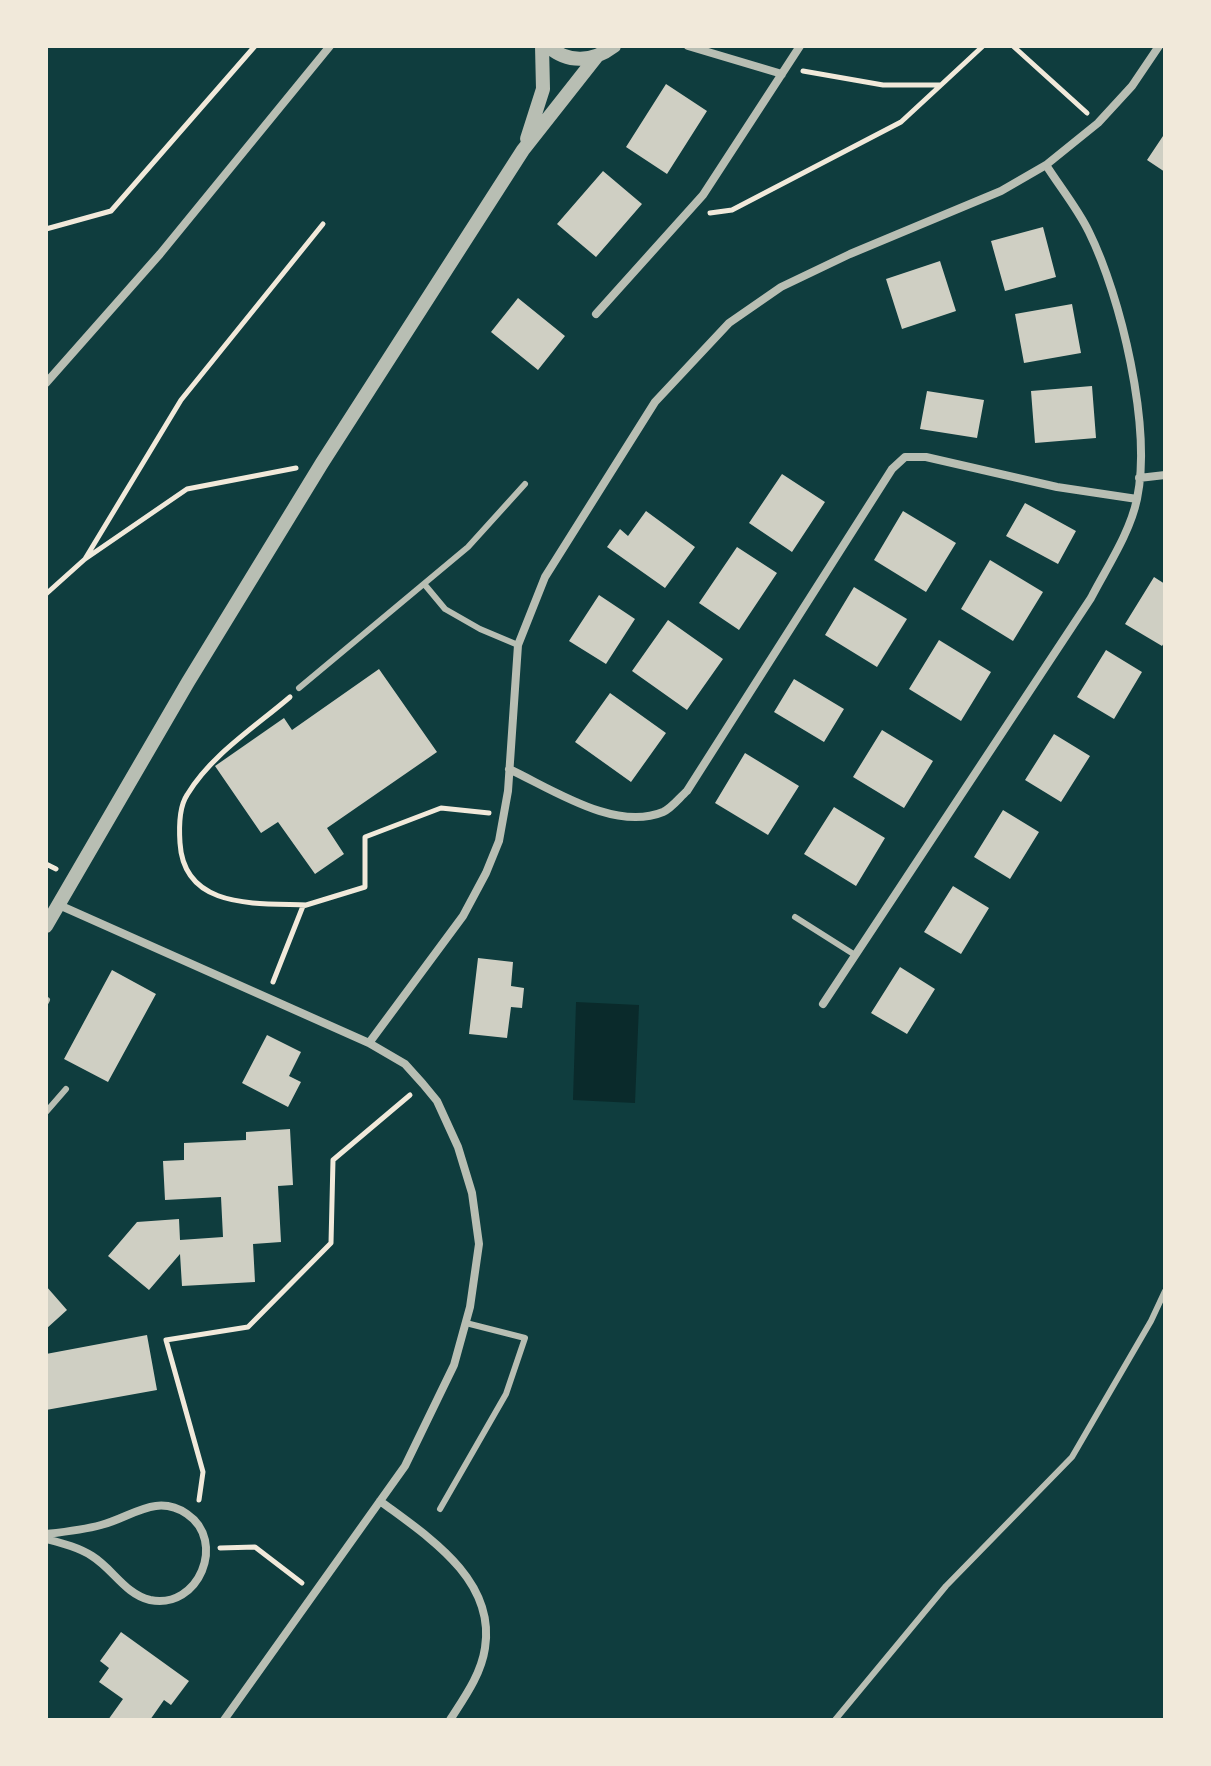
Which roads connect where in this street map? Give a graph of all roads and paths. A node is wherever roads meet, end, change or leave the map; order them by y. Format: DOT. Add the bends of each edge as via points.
graph roads {
  1 [pos="255,46"];
  2 [pos="330,46"];
  3 [pos="545,46"];
  4 [pos="614,46"];
  5 [pos="688,46"];
  6 [pos="800,46"];
  7 [pos="983,46"];
  8 [pos="1013,46"];
  9 [pos="1159,46"];
  10 [pos="597,56"];
  11 [pos="784,71"];
  12 [pos="941,85"];
  13 [pos="1098,123"];
  14 [pos="523,150"];
  15 [pos="1046,165"];
  16 [pos="684,216"];
  17 [pos="323,224"];
  18 [pos="46,229"];
  19 [pos="596,314"];
  20 [pos="47,380"];
  21 [pos="322,463"];
  22 [pos="1165,475"];
  23 [pos="1139,478"];
  24 [pos="525,484"];
  25 [pos="1137,499"];
  26 [pos="85,559"];
  27 [pos="425,585"];
  28 [pos="46,594"];
  29 [pos="518,645"];
  30 [pos="299,688"];
  31 [pos="509,769"];
  32 [pos="503,815"];
  33 [pos="59,905"];
  34 [pos="307,905"];
  35 [pos="795,917"];
  36 [pos="46,926"];
  37 [pos="855,955"];
  38 [pos="267,998"];
  39 [pos="823,1004"];
  40 [pos="369,1043"];
  41 [pos="423,1084"];
  42 [pos="66,1089"];
  43 [pos="46,1112"];
  44 [pos="1165,1291"];
  45 [pos="466,1323"];
  46 [pos="380,1501"];
  47 [pos="440,1509"];
  48 [pos="194,1519"];
  49 [pos="46,1536"];
  50 [pos="207,1549"];
  51 [pos="315,1592"];
  52 [pos="224,1720"];
  53 [pos="450,1720"];
  54 [pos="835,1720"];
  1 -- 18 [label="path" via="111,211"];
  2 -- 20 [label="street" via="160,254"];
  3 -- 10 [label="street" via="577,60"];
  3 -- 14 [label="street" via="543,89"];
  4 -- 10 [label="street"];
  5 -- 11 [label="street"];
  6 -- 11 [label="street"];
  7 -- 12 [label="path"];
  8 -- 13 [label="path"];
  9 -- 13 [label="street"];
  10 -- 14 [label="street"];
  11 -- 12 [label="path" via="883,85"];
  11 -- 16 [label="street"];
  12 -- 16 [label="path" via="901,122 732,210"];
  13 -- 15 [label="street"];
  14 -- 21 [label="street"];
  15 -- 23 [label="street" via="1089,231 1119,310 1132,368"];
  15 -- 29 [label="street" via="1001,191 781,287 729,323 655,402 545,577"];
  16 -- 19 [label="street"];
  17 -- 26 [label="path" via="181,400"];
  21 -- 26 [label="path" via="187,489"];
  21 -- 33 [label="street"];
  22 -- 23 [label="street"];
  23 -- 25 [label="street"];
  24 -- 27 [label="lane"];
  25 -- 31 [label="street" via="905,457 892,469 687,791 665,811 630,819 605,813"];
  25 -- 37 [label="street" via="1091,598"];
  26 -- 28 [label="path"];
  27 -- 29 [label="lane" via="445,609"];
  27 -- 30 [label="lane"];
  29 -- 31 [label="street"];
  30 -- 34 [label="path" via="211,765 185,797 179,826 188,875 204,889 249,903"];
  31 -- 32 [label="street"];
  32 -- 34 [label="path" via="441,808 365,837 365,887"];
  32 -- 40 [label="street" via="499,841 463,916"];
  33 -- 36 [label="street"];
  33 -- 38 [label="street"];
  34 -- 38 [label="path"];
  35 -- 37 [label="lane"];
  37 -- 39 [label="street"];
  38 -- 40 [label="street"];
  40 -- 41 [label="street" via="405,1064"];
  41 -- 45 [label="street" via="458,1147 472,1193 479,1244"];
  41 -- 48 [label="path" via="333,1160 331,1243 248,1327 166,1340 203,1472"];
  42 -- 43 [label="lane"];
  44 -- 54 [label="lane" via="1072,1457 946,1586"];
  45 -- 46 [label="street" via="431,1417"];
  45 -- 47 [label="lane" via="525,1338 506,1394"];
  46 -- 51 [label="street"];
  46 -- 53 [label="street" via="437,1544 477,1594 485,1649 477,1677"];
  48 -- 49 [label="street" via="163,1504"];
  48 -- 50 [label="street"];
  49 -- 50 [label="street" via="93,1556 132,1593 151,1600 168,1600 194,1586"];
  50 -- 51 [label="path" via="255,1547"];
  51 -- 52 [label="street"];
}
